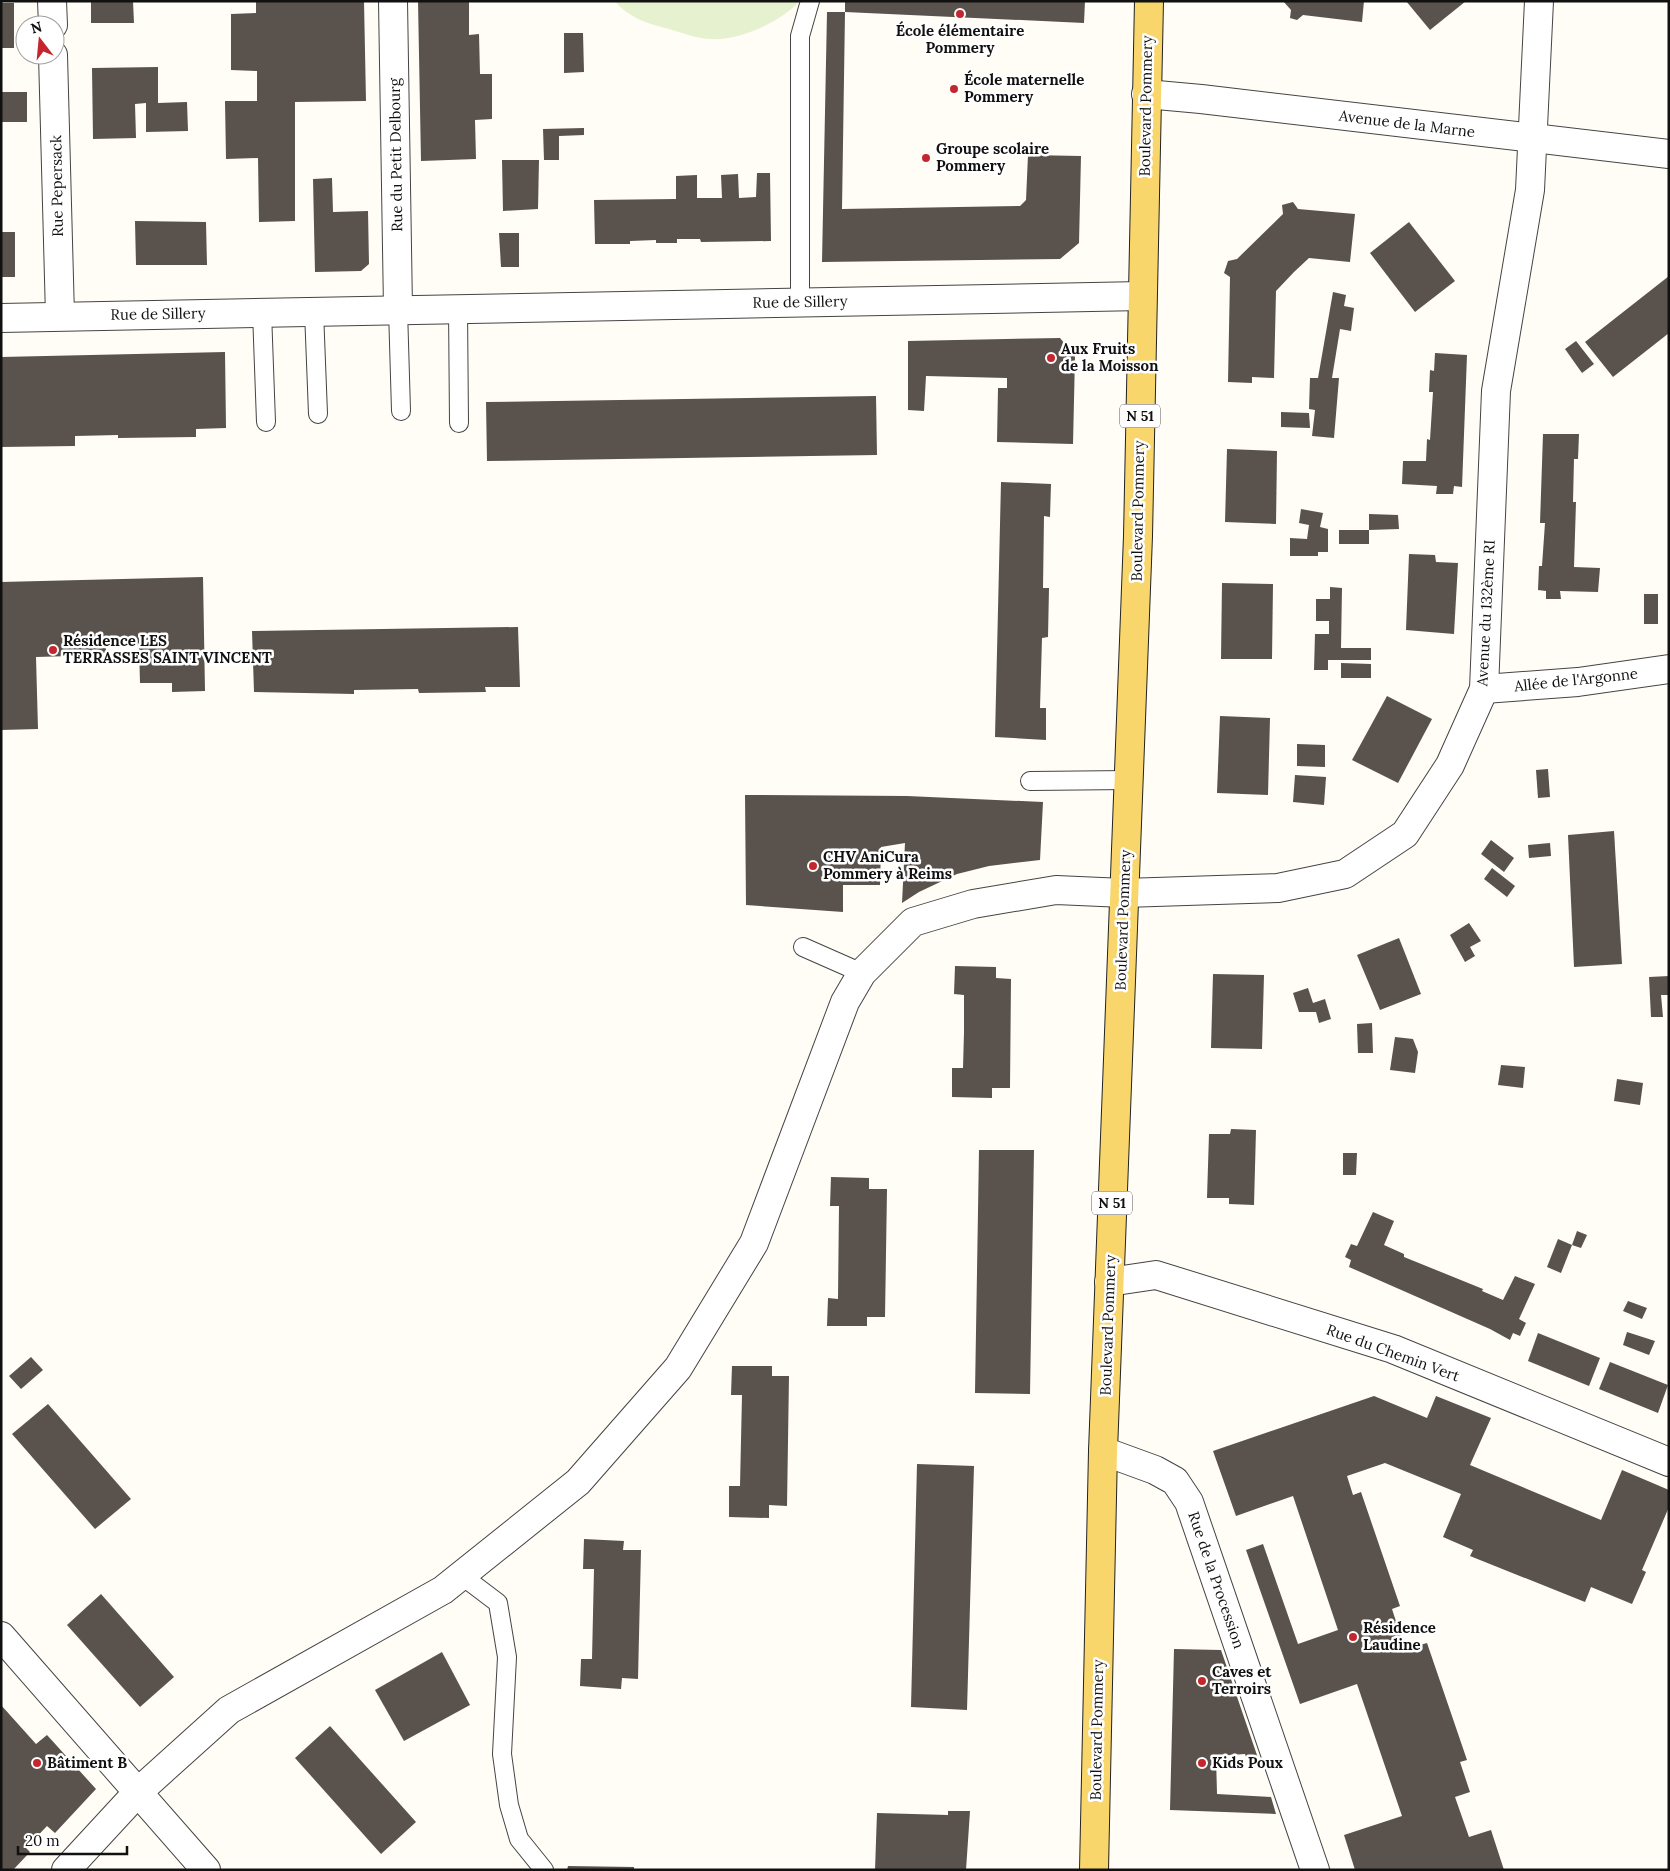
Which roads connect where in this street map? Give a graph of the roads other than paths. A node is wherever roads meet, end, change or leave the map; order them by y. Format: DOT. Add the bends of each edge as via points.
graph roads {
  1 [pos="52,1"];
  2 [pos="393,1"];
  3 [pos="810,1"];
  4 [pos="1149,1"];
  5 [pos="1539,1"];
  6 [pos="53,15"];
  7 [pos="54,65"];
  8 [pos="1146,94"];
  9 [pos="1532,138"];
  10 [pos="1669,154"];
  11 [pos="1142,296"];
  12 [pos="800,302"];
  13 [pos="458,308"];
  14 [pos="398,309"];
  15 [pos="314,311"];
  16 [pos="262,312"];
  17 [pos="60,316"];
  18 [pos="1,318"];
  19 [pos="401,411"];
  20 [pos="318,414"];
  21 [pos="266,422"];
  22 [pos="460,423"];
  23 [pos="1669,669"];
  24 [pos="1484,689"];
  25 [pos="1128,780"];
  26 [pos="1030,781"];
  27 [pos="1124,892"];
  28 [pos="802,947"];
  29 [pos="862,972"];
  30 [pos="1109,1282"];
  31 [pos="1103,1451"];
  32 [pos="1669,1462"];
  33 [pos="461,1575"];
  34 [pos="1,1636"];
  35 [pos="138,1792"];
  36 [pos="66,1870"];
  37 [pos="206,1870"];
  38 [pos="544,1870"];
  39 [pos="1094,1870"];
  40 [pos="1316,1870"];
  1 -- 6 [label="street"];
  2 -- 14 [label="street, Rue du Petit Delbourg"];
  3 -- 12 [label="lane" via="800,36"];
  4 -- 8 [label="main road, Boulevard Pommery / N 51"];
  5 -- 9 [label="street, Avenue du 132ème RI"];
  7 -- 17 [label="street, Rue Pepersack"];
  8 -- 9 [label="street, Avenue de la Marne"];
  8 -- 11 [label="main road, Boulevard Pommery / N 51"];
  9 -- 10 [label="street, Avenue de la Marne"];
  9 -- 24 [label="street, Avenue du 132ème RI" via="1530,190 1496,391"];
  11 -- 12 [label="street, Rue de Sillery"];
  11 -- 25 [label="main road, Boulevard Pommery / N 51" via="1138,536"];
  12 -- 13 [label="street, Rue de Sillery"];
  13 -- 14 [label="street, Rue de Sillery"];
  13 -- 22 [label="lane"];
  14 -- 15 [label="street, Rue de Sillery"];
  14 -- 19 [label="lane"];
  15 -- 16 [label="street, Rue de Sillery"];
  15 -- 20 [label="lane"];
  16 -- 17 [label="street, Rue de Sillery"];
  16 -- 21 [label="lane"];
  17 -- 18 [label="street, Rue de Sillery"];
  23 -- 24 [label="street, Allée de l'Argonne" via="1578,682"];
  24 -- 27 [label="street, Avenue du 132ème RI" via="1450,765 1405,834 1345,874 1278,888"];
  25 -- 26 [label="lane"];
  25 -- 27 [label="main road, Boulevard Pommery / N 51"];
  27 -- 29 [label="street, Avenue du 132ème RI" via="1056,890 973,904 913,922"];
  27 -- 30 [label="main road, Boulevard Pommery / N 51"];
  28 -- 29 [label="lane"];
  29 -- 33 [label="street, Avenue du 132ème RI" via="845,1002 754,1243 678,1368 578,1482"];
  30 -- 31 [label="main road, Boulevard Pommery / N 51"];
  30 -- 32 [label="street, Rue du Chemin Vert" via="1156,1275 1393,1349"];
  31 -- 39 [label="main road, Boulevard Pommery / N 51"];
  31 -- 40 [label="street, Rue de la Procession" via="1175,1481 1189,1502"];
  33 -- 35 [label="street, Avenue du 132ème RI" via="443,1590 229,1710"];
  33 -- 38 [label="lane" via="498,1603 507,1657 502,1754 508,1805 519,1839"];
  34 -- 35 [label="street"];
  35 -- 36 [label="street, Avenue du 132ème RI"];
  35 -- 37 [label="street"];
}
